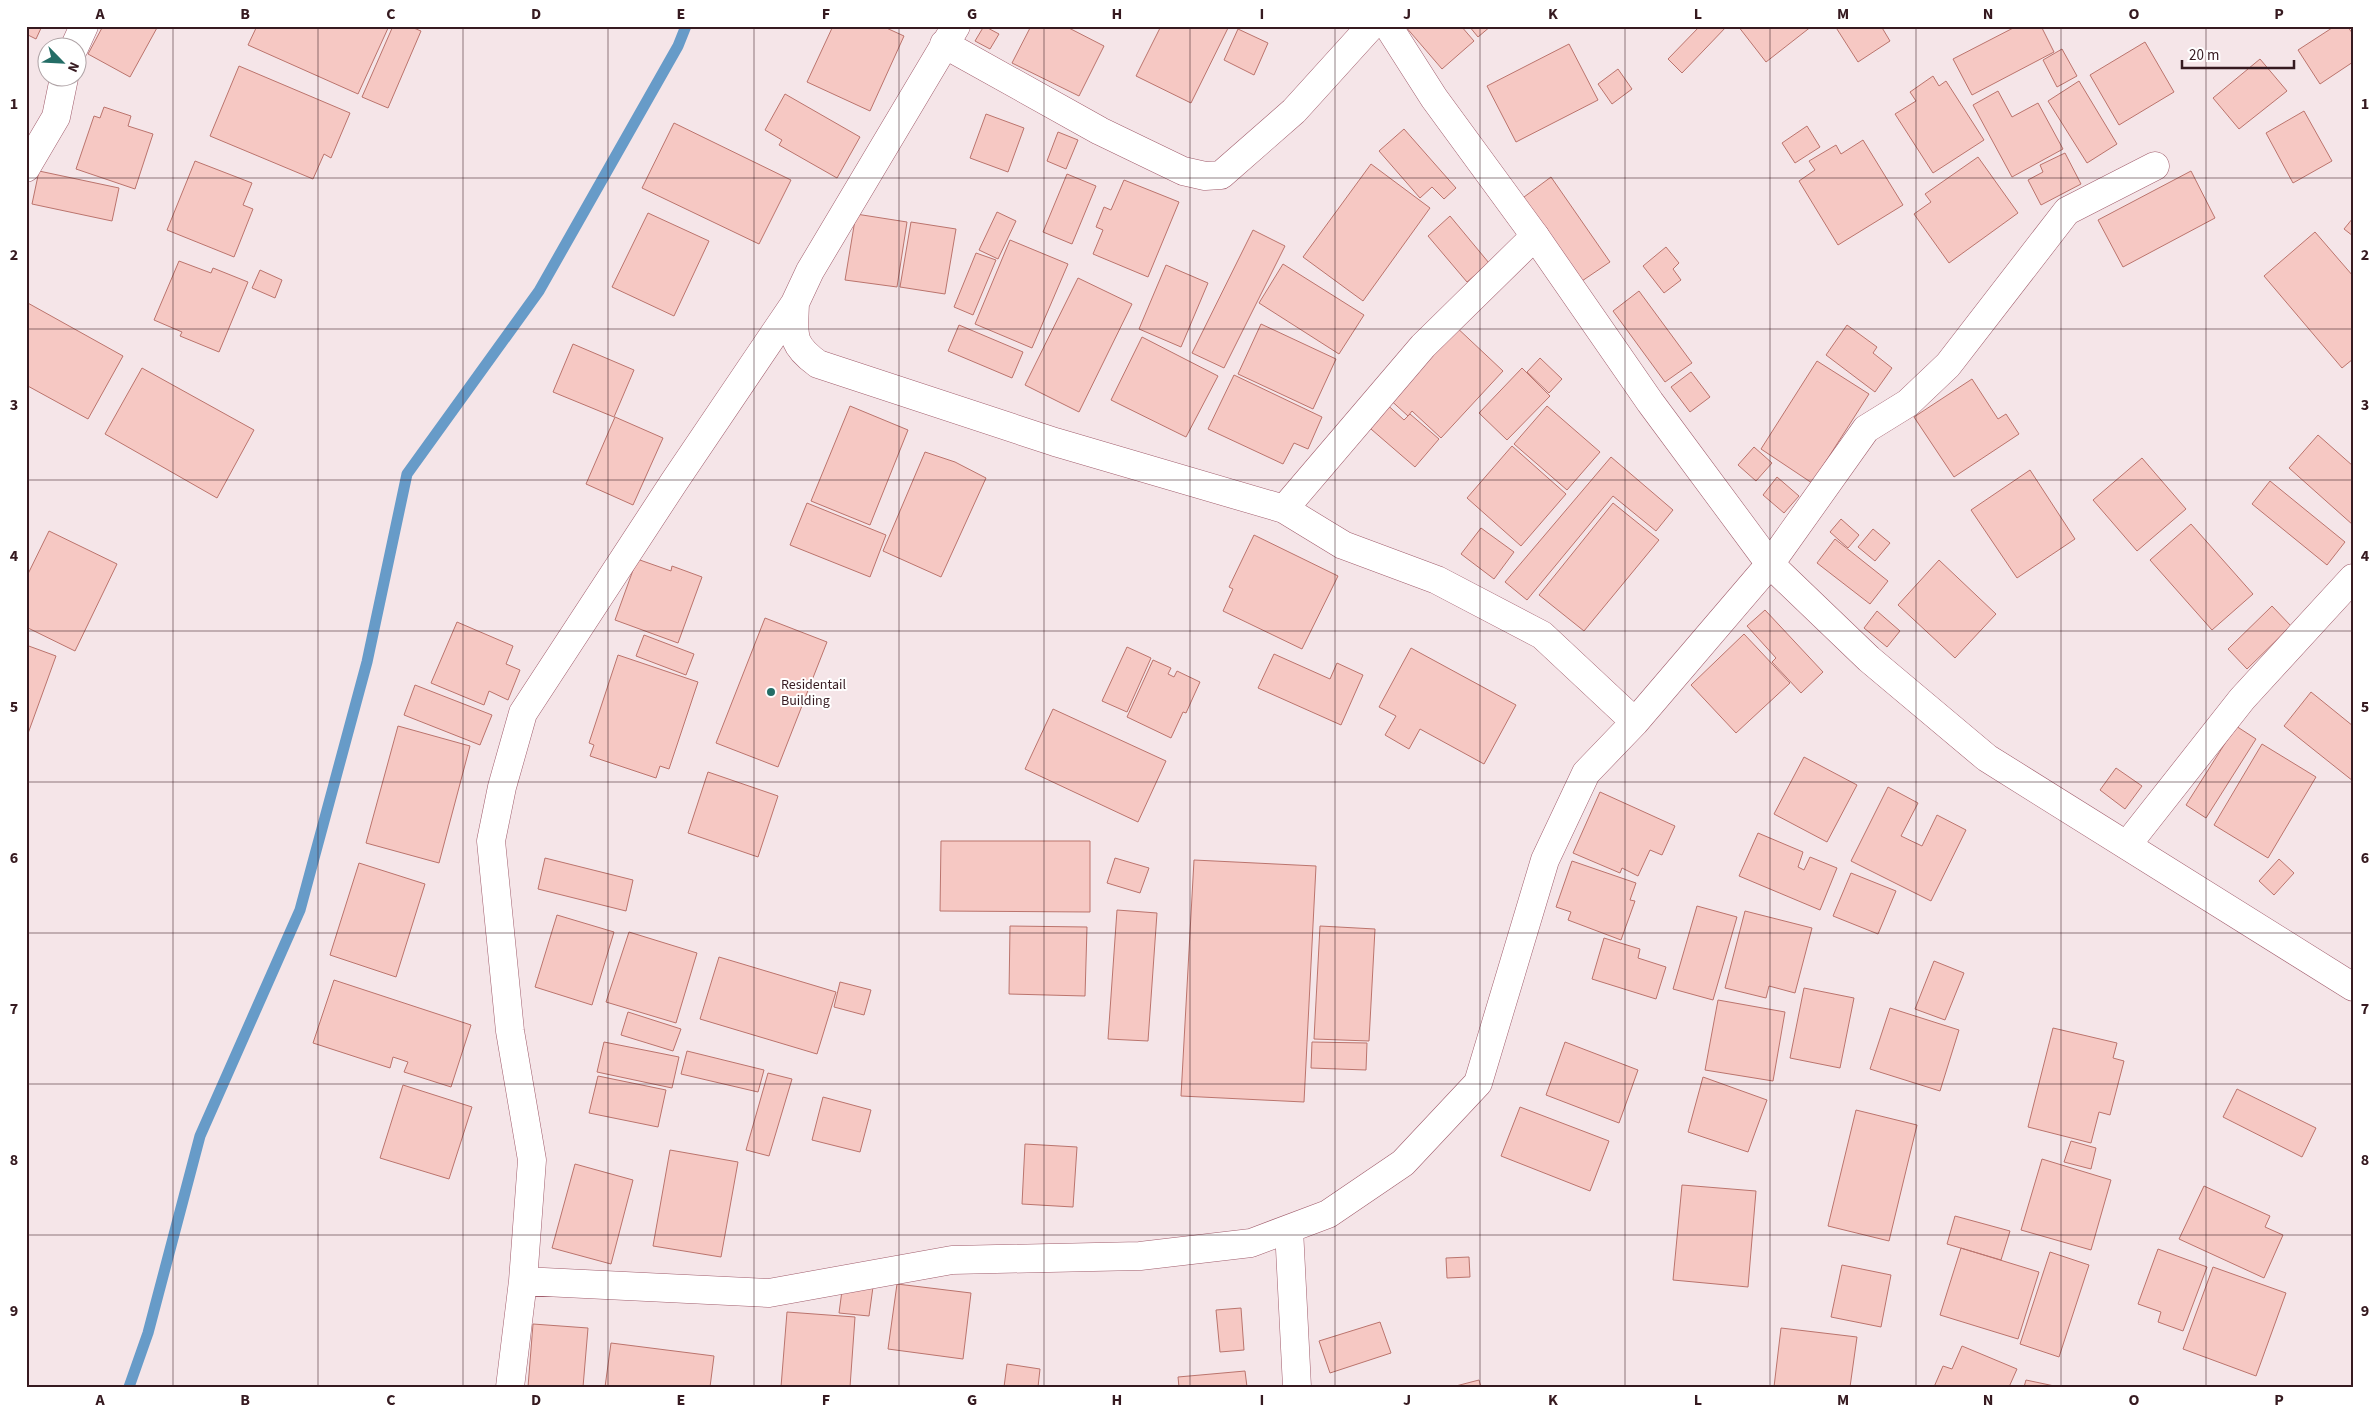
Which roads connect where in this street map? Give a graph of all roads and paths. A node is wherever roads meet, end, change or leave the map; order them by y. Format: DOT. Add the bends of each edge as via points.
graph roads {
  1 [pos="84,26"];
  2 [pos="1371,26"];
  3 [pos="1388,26"];
  4 [pos="950,35"];
  5 [pos="79,38"];
  6 [pos="62,88"];
  7 [pos="2155,166"];
  8 [pos="26,168"];
  9 [pos="1536,236"];
  10 [pos="795,303"];
  11 [pos="1284,509"];
  12 [pos="1770,564"];
  13 [pos="2353,578"];
  14 [pos="1635,722"];
  15 [pos="2127,845"];
  16 [pos="2353,986"];
  17 [pos="1289,1229"];
  18 [pos="523,1281"];
  19 [pos="510,1387"];
  20 [pos="1297,1387"];
  1 -- 5 [label="street"];
  2 -- 4 [label="street" via="1294,111 1221,174 1205,176 1184,172 1100,131"];
  3 -- 9 [label="street" via="1434,98"];
  4 -- 10 [label="street" via="810,270"];
  6 -- 8 [label="street" via="56,117"];
  7 -- 12 [label="street" via="2067,211 1948,365 1908,403 1866,430"];
  9 -- 11 [label="street" via="1423,346"];
  9 -- 12 [label="street" via="1650,402"];
  10 -- 11 [label="street" via="794,336 803,354 818,364 1055,442"];
  10 -- 18 [label="street" via="523,713 502,786 491,842 510,1031 532,1160"];
  11 -- 14 [label="street" via="1343,546 1437,580 1542,636"];
  12 -- 14 [label="street"];
  12 -- 15 [label="street" via="1869,659 1987,758"];
  13 -- 15 [label="street" via="2242,699"];
  14 -- 17 [label="street" via="1586,773 1545,860 1478,1083 1403,1163 1328,1214"];
  15 -- 16 [label="street"];
  17 -- 18 [label="street" via="1251,1243 1140,1256 952,1260 769,1293"];
  17 -- 20 [label="street"];
  18 -- 19 [label="street"];
}
